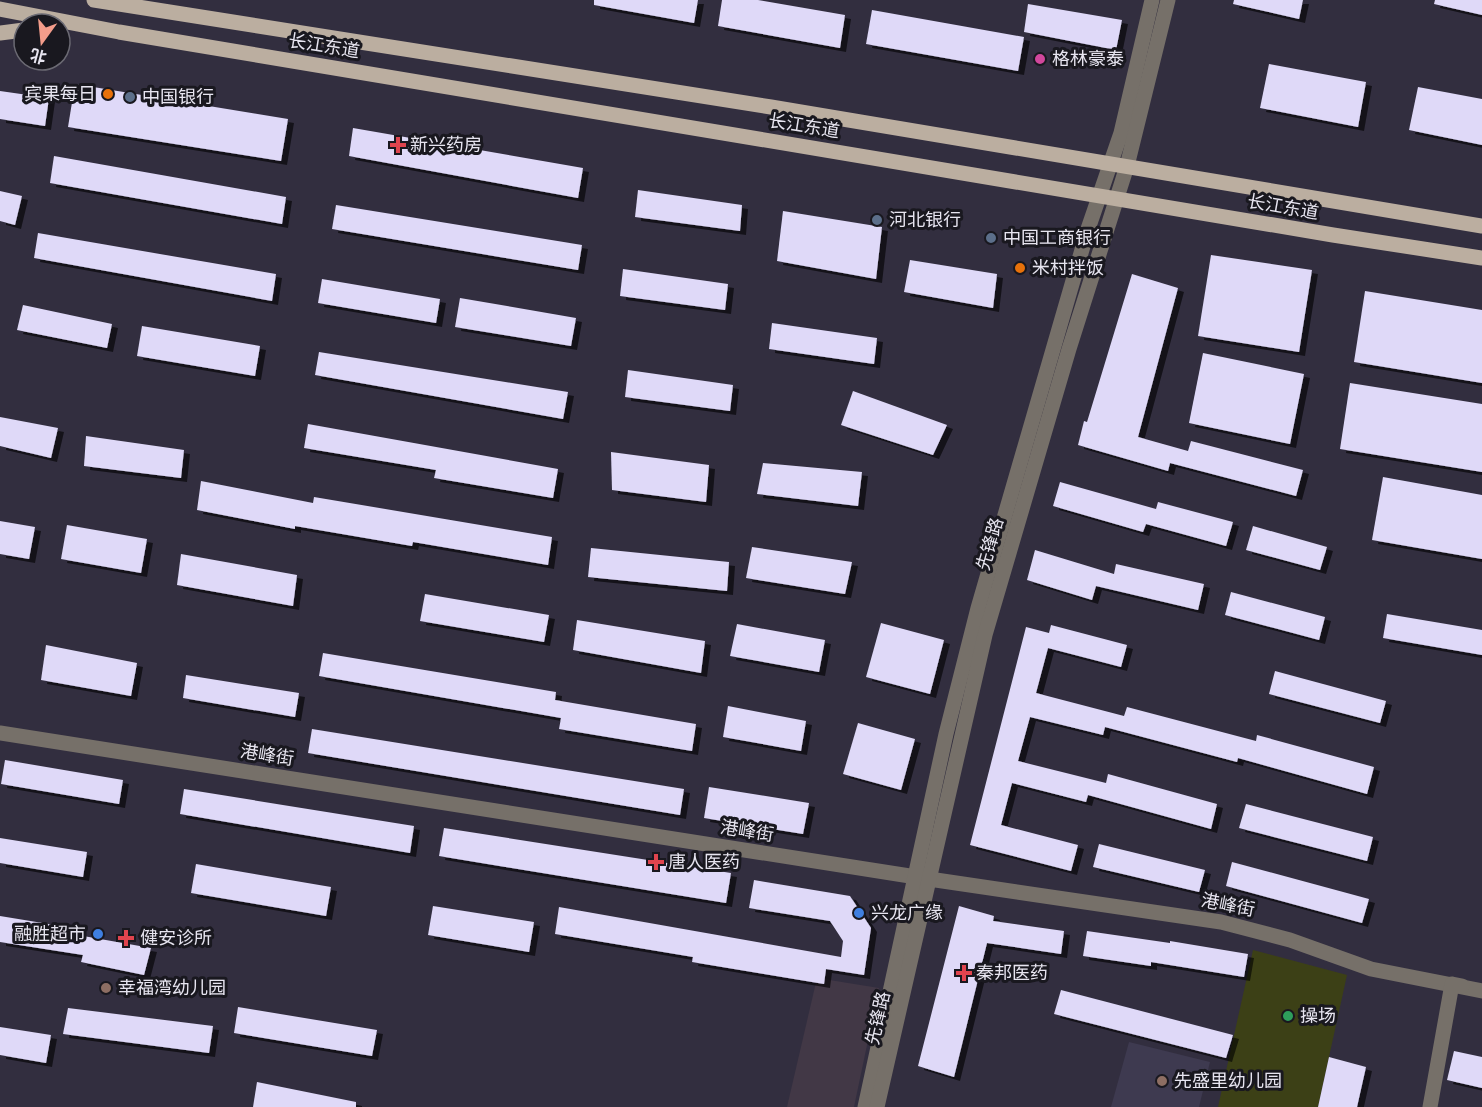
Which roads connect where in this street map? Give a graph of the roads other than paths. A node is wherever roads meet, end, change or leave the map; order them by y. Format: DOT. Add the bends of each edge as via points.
graph roads {
  1 [pos="94,0"];
  2 [pos="106,0"];
  3 [pos="1152,0"];
  4 [pos="1168,0"];
  5 [pos="122,5"];
  6 [pos="0,9"];
  7 [pos="72,30"];
  8 [pos="119,32"];
  9 [pos="1112,163"];
  10 [pos="1127,166"];
  11 [pos="1101,196"];
  12 [pos="1118,198"];
  13 [pos="1482,226"];
  14 [pos="1482,258"];
  15 [pos="0,733"];
  16 [pos="922,878"];
  17 [pos="1452,984"];
  18 [pos="1482,991"];
  19 [pos="865,1107"];
  20 [pos="878,1107"];
  21 [pos="1430,1107"];
  1 -- 5 [label="main road"];
  2 -- 5 [label="main road"];
  3 -- 9 [label="street"];
  4 -- 10 [label="street, 先锋路"];
  5 -- 9 [label="main road, 长江东道"];
  6 -- 8 [label="main road"];
  7 -- 8 [label="main road"];
  8 -- 11 [label="main road, 长江东道"];
  9 -- 10 [label="main road, 长江东道"];
  9 -- 11 [label="street"];
  10 -- 12 [label="street, 先锋路"];
  10 -- 13 [label="main road, 长江东道"];
  11 -- 12 [label="main road, 长江东道"];
  11 -- 16 [label="street" via="1088,229 978,608"];
  12 -- 14 [label="main road, 长江东道"];
  12 -- 16 [label="street, 先锋路" via="1101,242 1004,567"];
  15 -- 16 [label="street, 港峰街"];
  16 -- 17 [label="street, 港峰街" via="1221,922 1290,939 1371,969"];
  16 -- 19 [label="street"];
  16 -- 20 [label="street, 先锋路"];
  17 -- 18 [label="street, 港峰街"];
  17 -- 21 [label="street"];
}
